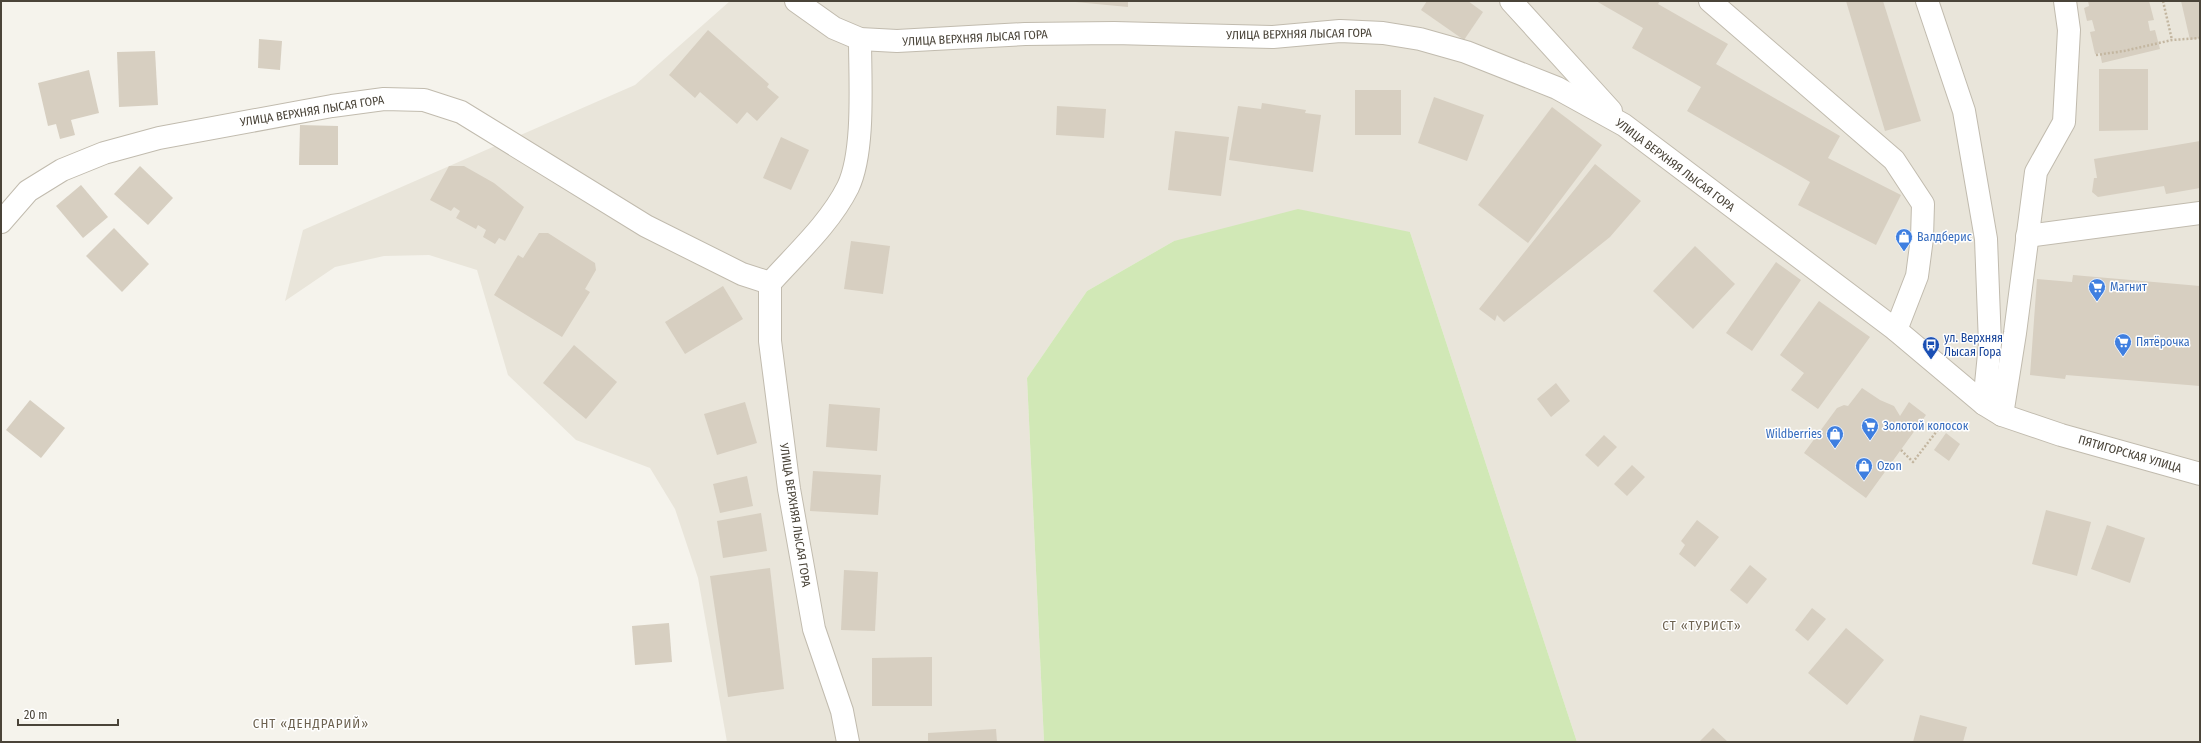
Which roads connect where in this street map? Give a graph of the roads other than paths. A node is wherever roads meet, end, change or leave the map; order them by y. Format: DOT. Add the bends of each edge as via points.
graph roads {
  1 [pos="796,1"];
  2 [pos="1511,1"];
  3 [pos="1710,1"];
  4 [pos="1927,1"];
  5 [pos="2065,1"];
  6 [pos="860,39"];
  7 [pos="1624,125"];
  8 [pos="2200,213"];
  9 [pos="1,222"];
  10 [pos="2026,236"];
  11 [pos="770,283"];
  12 [pos="1896,330"];
  13 [pos="1984,404"];
  14 [pos="2002,415"];
  15 [pos="2061,435"];
  16 [pos="2200,474"];
  17 [pos="848,742"];
  1 -- 6 [label="street, УЛИЦА ВЕРХНЯЯ ЛЫСАЯ ГОРА" via="834,28"];
  2 -- 7 [label="street"];
  3 -- 12 [label="street" via="1894,160 1923,204 1917,276"];
  4 -- 13 [label="street" via="1964,111 1986,239 1990,344"];
  5 -- 10 [label="street" via="2069,30 2064,122 2036,172"];
  6 -- 7 [label="street, УЛИЦА ВЕРХНЯЯ ЛЫСАЯ ГОРА" via="897,41 1024,34 1114,33 1273,37 1340,32 1382,33 1420,39 1466,52 1557,88"];
  6 -- 11 [label="street" via="857,156 849,186 832,213"];
  7 -- 12 [label="street, УЛИЦА ВЕРХНЯЯ ЛЫСАЯ ГОРА"];
  8 -- 10 [label="street"];
  9 -- 11 [label="street, УЛИЦА ВЕРХНЯЯ ЛЫСАЯ ГОРА" via="28,192 62,170 104,153 159,138 332,106 384,98 424,100 461,112 646,226 742,274"];
  10 -- 14 [label="street"];
  11 -- 17 [label="street, УЛИЦА ВЕРХНЯЯ ЛЫСАЯ ГОРА" via="770,341 790,497 814,629 842,711"];
  12 -- 13 [label="street, УЛИЦА ВЕРХНЯЯ ЛЫСАЯ ГОРА"];
  13 -- 14 [label="street, УЛИЦА ВЕРХНЯЯ ЛЫСАЯ ГОРА"];
  14 -- 15 [label="street, УЛИЦА ВЕРХНЯЯ ЛЫСАЯ ГОРА"];
  15 -- 16 [label="street, ПЯТИГОРСКАЯ УЛИЦА"];
}
